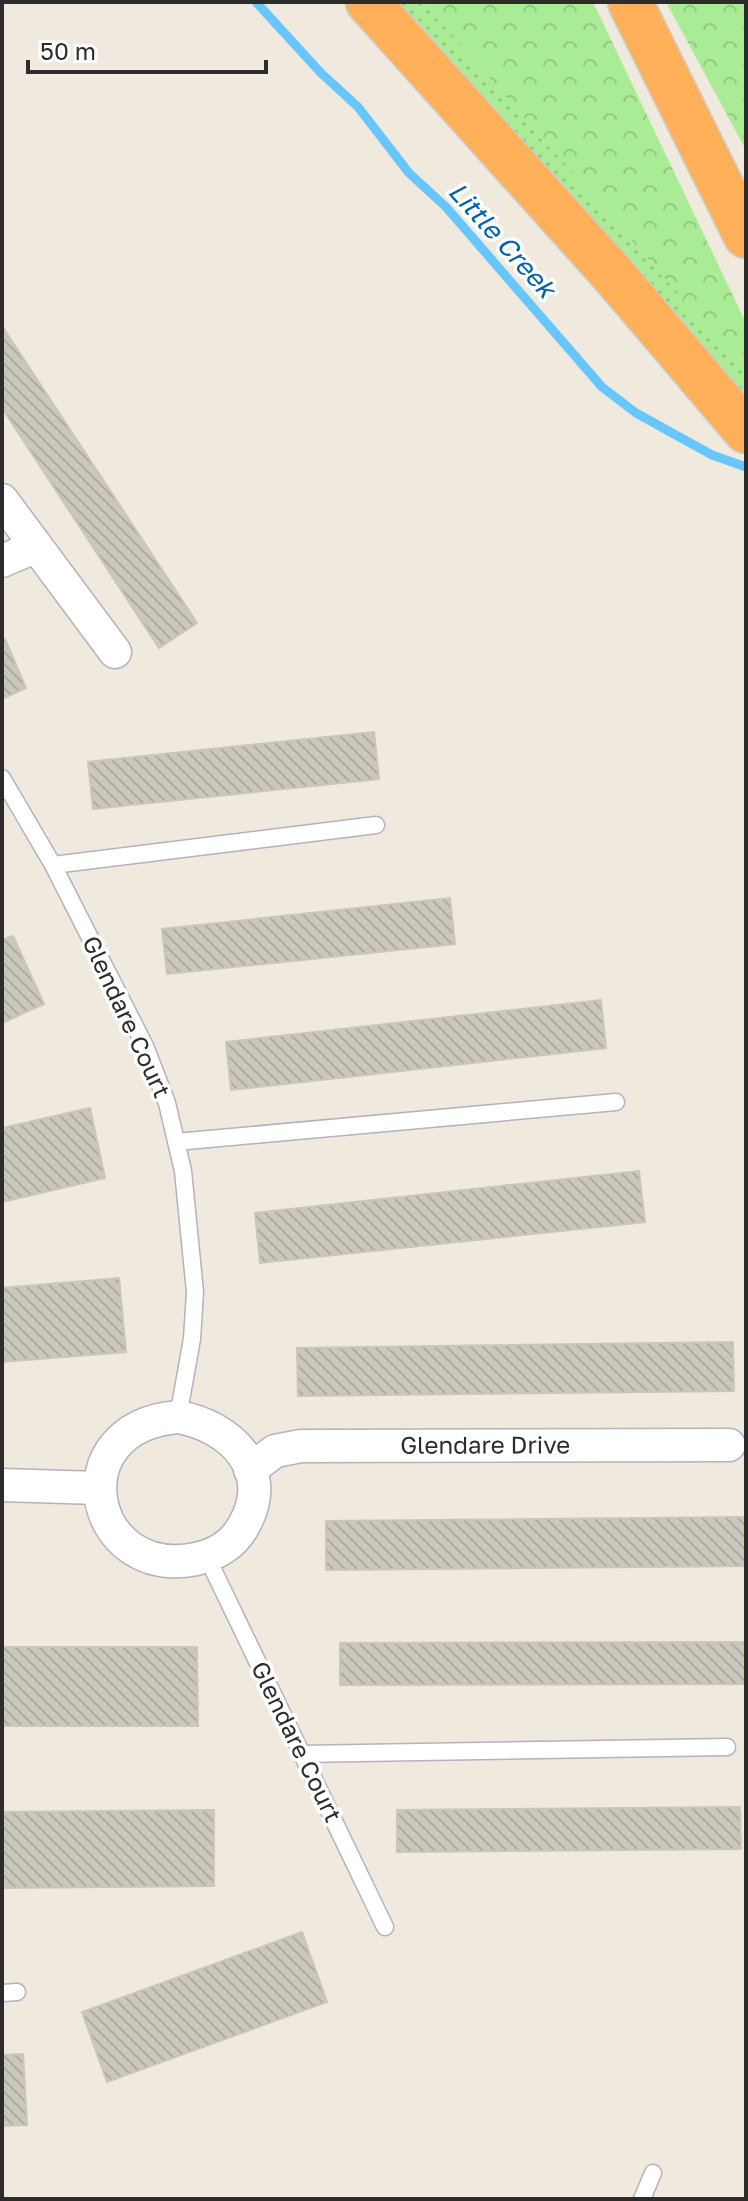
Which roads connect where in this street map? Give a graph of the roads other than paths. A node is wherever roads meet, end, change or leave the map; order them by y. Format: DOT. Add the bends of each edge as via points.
graph roads {
  1 [pos="368,2"];
  2 [pos="630,2"];
  3 [pos="746,236"];
  4 [pos="746,431"];
  5 [pos="2,500"];
  6 [pos="35,547"];
  7 [pos="2,561"];
  8 [pos="115,652"];
  9 [pos="2,778"];
  10 [pos="376,825"];
  11 [pos="53,865"];
  12 [pos="616,1102"];
  13 [pos="176,1142"];
  14 [pos="178,1417"];
  15 [pos="729,1445"];
  16 [pos="250,1470"];
  17 [pos="2,1485"];
  18 [pos="98,1488"];
  19 [pos="207,1557"];
  20 [pos="727,1747"];
  21 [pos="301,1754"];
  22 [pos="385,1927"];
  23 [pos="653,2173"];
  24 [pos="642,2199"];
  1 -- 4 [label="highway"];
  2 -- 3 [label="highway"];
  5 -- 6 [label="street"];
  6 -- 7 [label="street"];
  6 -- 8 [label="street"];
  9 -- 11 [label="lane, Glendare Court"];
  10 -- 11 [label="lane"];
  11 -- 13 [label="lane, Glendare Court" via="145,1046"];
  12 -- 13 [label="lane"];
  13 -- 14 [label="lane, Glendare Court" via="195,1292"];
  14 -- 16 [label="street" via="203,1421 227,1435"];
  14 -- 18 [label="street" via="146,1423 122,1438 105,1461"];
  15 -- 16 [label="street, Glendare Drive" via="301,1446 275,1451"];
  16 -- 19 [label="street" via="253,1500 243,1527"];
  17 -- 18 [label="street"];
  18 -- 19 [label="street" via="102,1512 129,1545 155,1558"];
  19 -- 21 [label="lane, Glendare Court"];
  20 -- 21 [label="lane"];
  21 -- 22 [label="lane, Glendare Court"];
  23 -- 24 [label="lane"];
}
